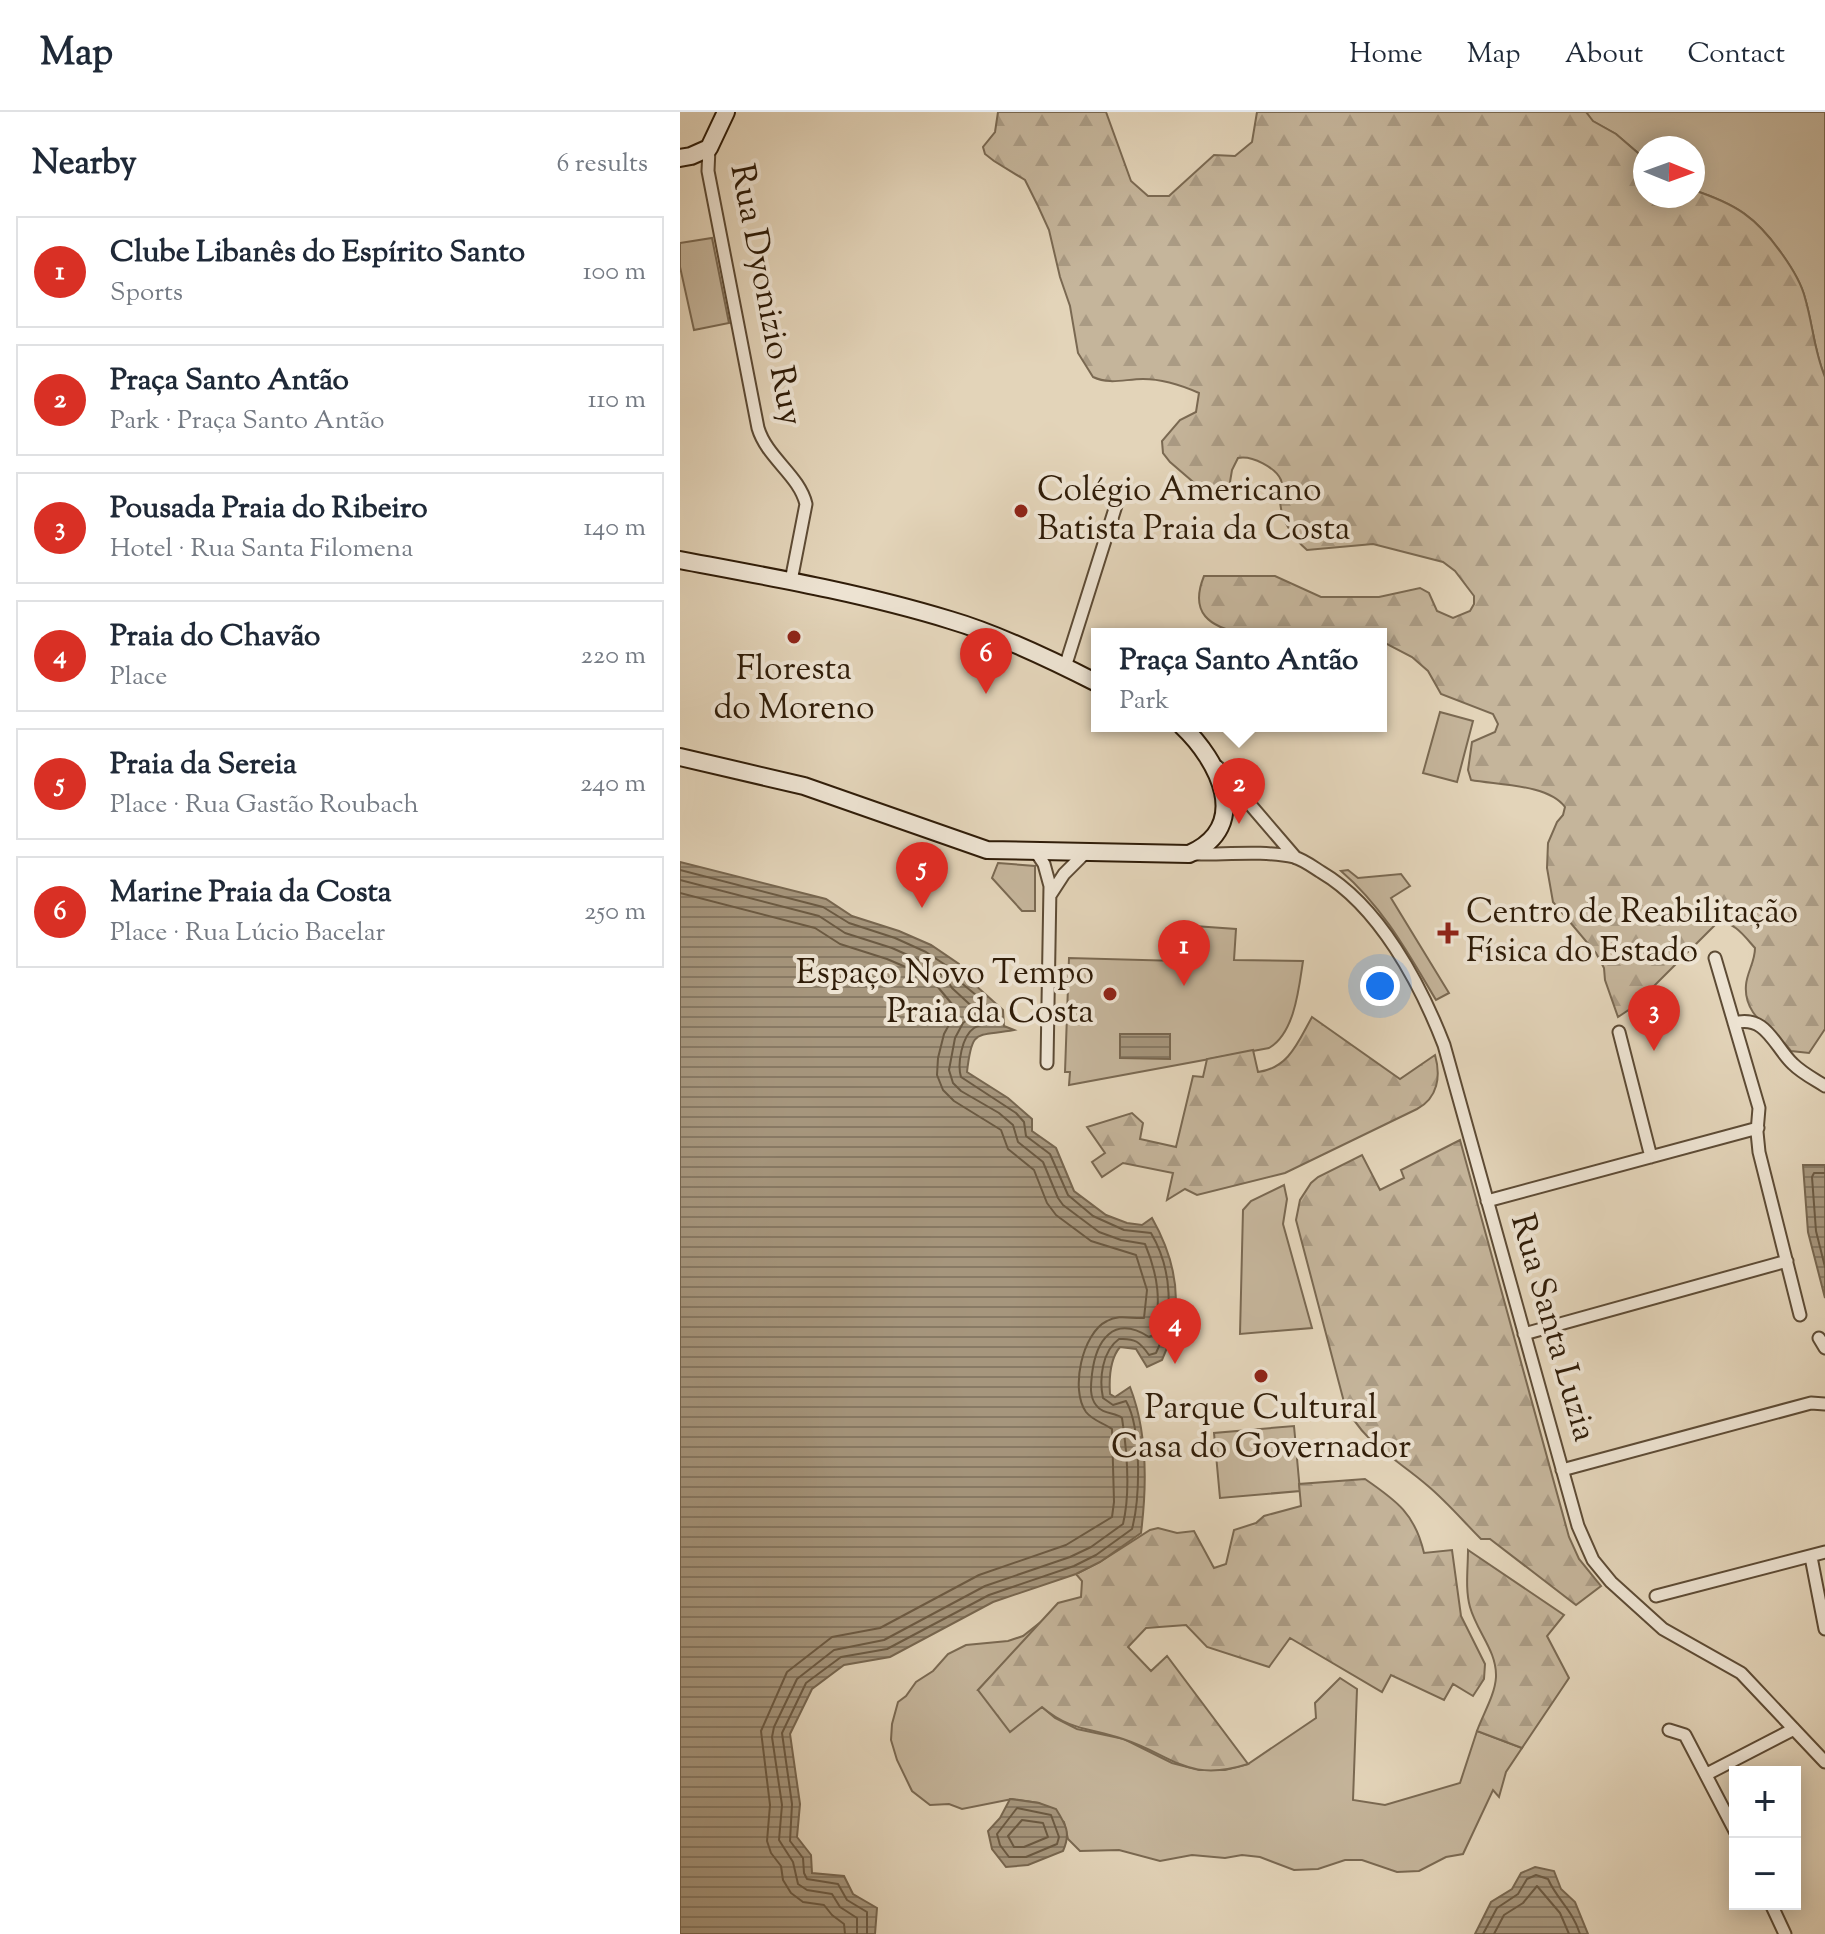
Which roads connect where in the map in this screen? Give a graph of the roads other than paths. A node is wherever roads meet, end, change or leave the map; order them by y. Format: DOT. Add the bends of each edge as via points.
graph roads {
  1 [pos="726,112"];
  2 [pos="709,148"];
  3 [pos="680,158"];
  4 [pos="1119,496"];
  5 [pos="680,560"];
  6 [pos="791,581"];
  7 [pos="1065,667"];
  8 [pos="1091,680"];
  9 [pos="1187,732"];
  10 [pos="1208,756"];
  11 [pos="680,757"];
  12 [pos="1036,852"];
  13 [pos="1085,853"];
  14 [pos="1189,854"];
  15 [pos="1296,858"];
  16 [pos="1050,894"];
  17 [pos="1715,958"];
  18 [pos="1734,1023"];
  19 [pos="1619,1032"];
  20 [pos="1047,1063"];
  21 [pos="1825,1086"];
  22 [pos="1758,1128"];
  23 [pos="1651,1157"];
  24 [pos="1487,1201"];
  25 [pos="1787,1261"];
  26 [pos="1800,1315"];
  27 [pos="1524,1334"];
  28 [pos="1825,1404"];
  29 [pos="1562,1470"];
  30 [pos="1825,1552"];
  31 [pos="1811,1557"];
  32 [pos="1656,1596"];
  33 [pos="1825,1629"];
  34 [pos="1794,1729"];
  35 [pos="1669,1730"];
  36 [pos="1825,1762"];
  37 [pos="1707,1774"];
  38 [pos="1729,1819"];
  39 [pos="1774,1910"];
  40 [pos="1785,1934"];
  1 -- 2 [label="street"];
  2 -- 3 [label="street"];
  2 -- 6 [label="street, Rua Dyonizio Ruy" via="708,171 758,428 806,504"];
  4 -- 7 [label="street"];
  5 -- 6 [label="street"];
  6 -- 7 [label="street" via="953,621"];
  7 -- 8 [label="street"];
  9 -- 10 [label="street"];
  10 -- 14 [label="street" via="1224,791 1223,816 1211,840"];
  10 -- 15 [label="street"];
  11 -- 12 [label="street" via="804,786 979,849"];
  12 -- 13 [label="street"];
  12 -- 16 [label="street" via="1047,871"];
  13 -- 14 [label="street"];
  13 -- 16 [label="street"];
  14 -- 15 [label="street"];
  15 -- 24 [label="street, Rua Santa Luzia" via="1353,895 1416,984 1444,1045"];
  16 -- 20 [label="street"];
  17 -- 18 [label="street"];
  18 -- 21 [label="street" via="1754,1022 1794,1066"];
  18 -- 22 [label="street" via="1759,1108"];
  19 -- 23 [label="street"];
  22 -- 23 [label="street"];
  22 -- 25 [label="street" via="1762,1167"];
  23 -- 24 [label="street"];
  24 -- 27 [label="street, Rua Santa Luzia"];
  25 -- 26 [label="street"];
  25 -- 27 [label="street"];
  27 -- 29 [label="street, Rua Santa Luzia"];
  28 -- 29 [label="street" via="1811,1403"];
  29 -- 34 [label="street, Rua Santa Luzia" via="1582,1538 1601,1572 1663,1629 1741,1673"];
  30 -- 31 [label="street"];
  31 -- 32 [label="street"];
  31 -- 33 [label="street"];
  34 -- 36 [label="street, Rua Santa Luzia"];
  34 -- 37 [label="street"];
  35 -- 37 [label="street" via="1685,1735"];
  37 -- 38 [label="street"];
  39 -- 40 [label="street"];
}
